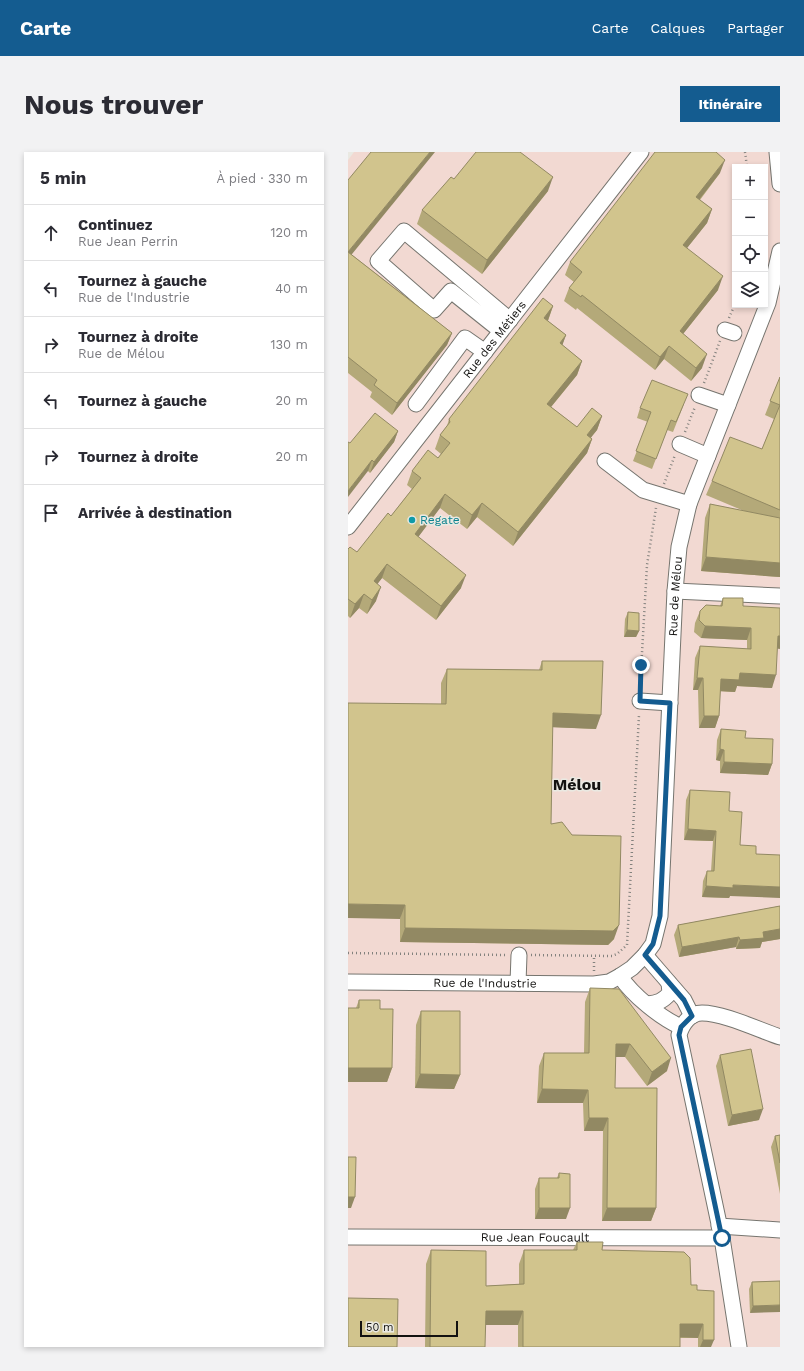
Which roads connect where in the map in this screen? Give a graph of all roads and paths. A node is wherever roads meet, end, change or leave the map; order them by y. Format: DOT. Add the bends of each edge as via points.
graph roads {
  1 [pos="641,152"];
  2 [pos="745,152"];
  3 [pos="777,152"];
  4 [pos="747,164"];
  5 [pos="780,184"];
  6 [pos="780,251"];
  7 [pos="768,298"];
  8 [pos="734,308"];
  9 [pos="765,308"];
  10 [pos="505,325"];
  11 [pos="485,352"];
  12 [pos="699,394"];
  13 [pos="416,404"];
  14 [pos="728,405"];
  15 [pos="680,444"];
  16 [pos="708,456"];
  17 [pos="605,461"];
  18 [pos="660,495"];
  19 [pos="689,504"];
  20 [pos="348,527"];
  21 [pos="675,591"];
  22 [pos="780,596"];
  23 [pos="640,701"];
  24 [pos="670,703"];
  25 [pos="348,953"];
  26 [pos="519,955"];
  27 [pos="645,955"];
  28 [pos="620,976"];
  29 [pos="348,982"];
  30 [pos="669,983"];
  31 [pos="518,984"];
  32 [pos="648,1004"];
  33 [pos="692,1016"];
  34 [pos="681,1027"];
  35 [pos="780,1037"];
  36 [pos="780,1230"];
  37 [pos="720,1232"];
  38 [pos="348,1237"];
  39 [pos="739,1347"];
  1 -- 10 [label="street, Rue des Métiers"];
  2 -- 4 [label="path"];
  3 -- 5 [label="street"];
  6 -- 7 [label="street, Rue de Mélou"];
  8 -- 12 [label="path" via="730,331"];
  9 -- 14 [label="street, Rue de Mélou"];
  10 -- 10 [label="street" via="404,231 378,261 434,310 451,291"];
  10 -- 11 [label="street, Rue des Métiers"];
  11 -- 13 [label="street" via="465,338"];
  11 -- 20 [label="street, Rue des Métiers"];
  12 -- 14 [label="street"];
  12 -- 15 [label="path"];
  14 -- 16 [label="street, Rue de Mélou"];
  15 -- 16 [label="street"];
  15 -- 18 [label="path"];
  16 -- 19 [label="street, Rue de Mélou"];
  17 -- 18 [label="street" via="644,490"];
  18 -- 19 [label="street"];
  18 -- 23 [label="path" via="647,565"];
  19 -- 21 [label="street, Rue de Mélou" via="679,547"];
  21 -- 22 [label="street"];
  21 -- 24 [label="street, Rue de Mélou"];
  23 -- 24 [label="street"];
  23 -- 26 [label="path" via="627,945 613,956"];
  24 -- 27 [label="street, Rue de Mélou" via="660,916 653,944"];
  25 -- 26 [label="path"];
  26 -- 31 [label="street"];
  27 -- 28 [label="street, Rue de l'Industrie"];
  27 -- 30 [label="street"];
  28 -- 31 [label="street, Rue de l'Industrie" via="609,982 594,984"];
  28 -- 32 [label="street" via="625,984"];
  29 -- 31 [label="street, Rue de l'Industrie"];
  30 -- 32 [label="street" via="670,993 665,999"];
  30 -- 33 [label="street" via="684,1000"];
  32 -- 34 [label="street" via="664,1018"];
  33 -- 34 [label="street"];
  33 -- 35 [label="street" via="702,1013 723,1018"];
  34 -- 37 [label="street" via="679,1035"];
  36 -- 37 [label="street, Rue Jean Foucault"];
  37 -- 38 [label="street, Rue Jean Foucault"];
  37 -- 39 [label="street"];
}
